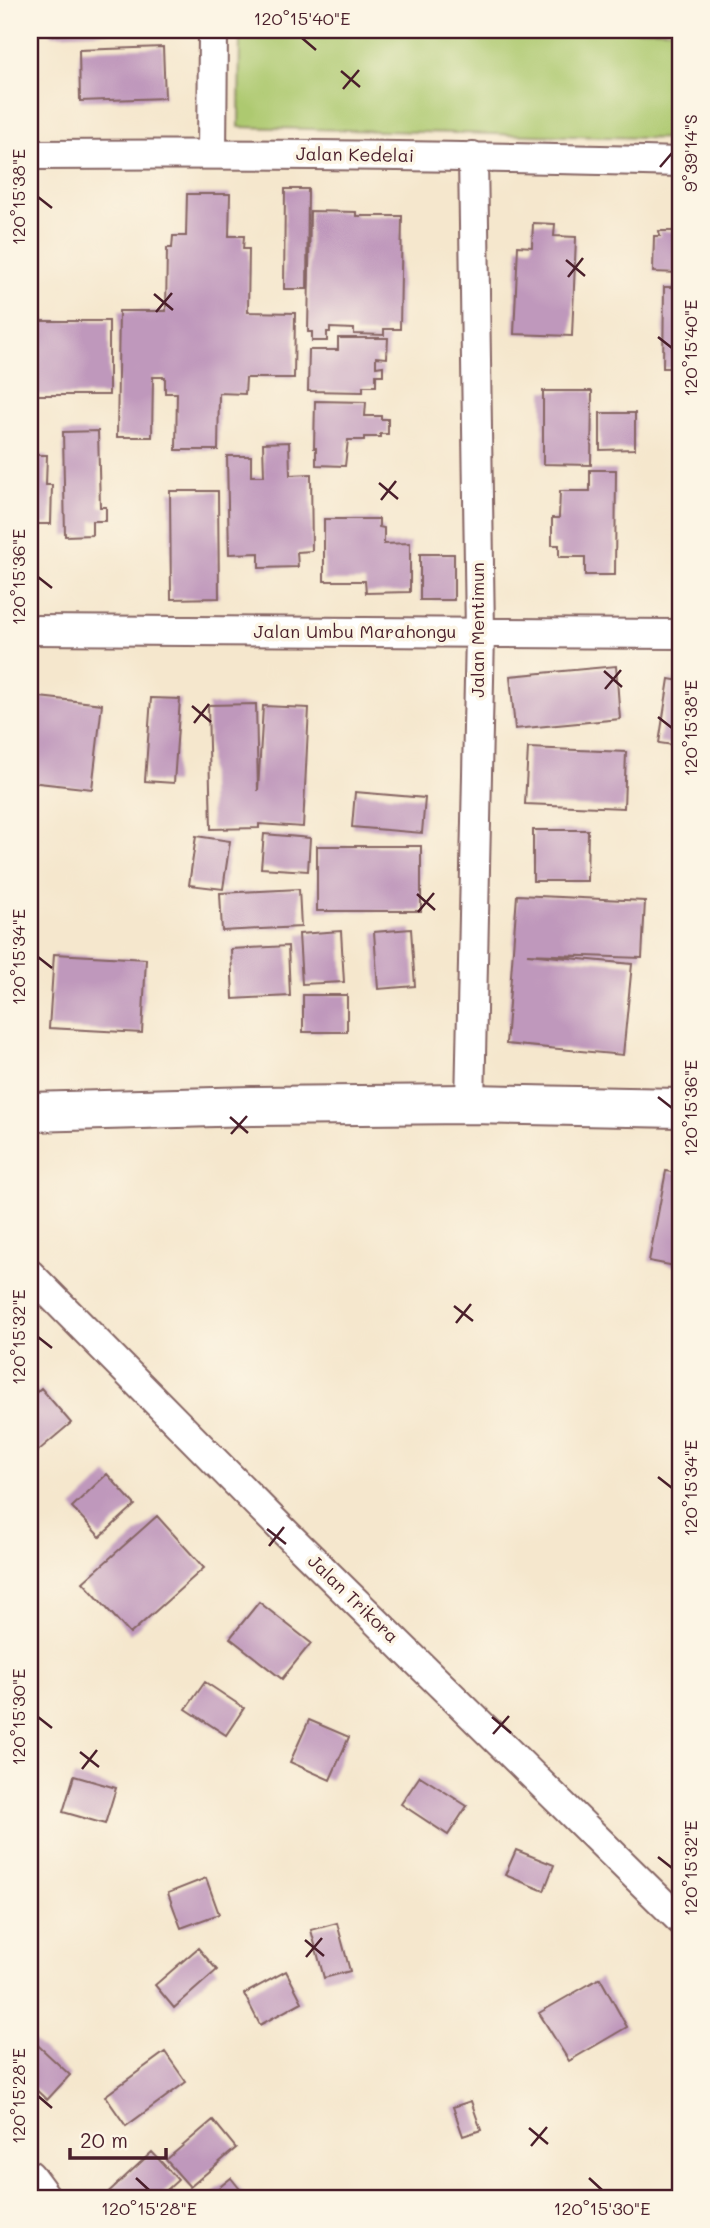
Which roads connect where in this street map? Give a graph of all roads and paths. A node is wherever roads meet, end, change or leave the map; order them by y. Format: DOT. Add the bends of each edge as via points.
graph roads {
  1 [pos="213,30"];
  2 [pos="212,154"];
  3 [pos="30,155"];
  4 [pos="473,156"];
  5 [pos="680,162"];
  6 [pos="30,630"];
  7 [pos="480,633"];
  8 [pos="680,634"];
  9 [pos="470,1104"];
  10 [pos="680,1108"];
  11 [pos="30,1112"];
  12 [pos="30,1274"];
  13 [pos="680,1920"];
  14 [pos="30,2175"];
  15 [pos="47,2198"];
  1 -- 2 [label="street"];
  2 -- 3 [label="street, Jalan Kedelai"];
  2 -- 4 [label="street, Jalan Kedelai"];
  4 -- 5 [label="street, Jalan Kedelai"];
  4 -- 7 [label="street, Jalan Mentimun"];
  6 -- 7 [label="street, Jalan Umbu Marahongu"];
  7 -- 8 [label="street, Jalan Umbu Marahongu"];
  7 -- 9 [label="street, Jalan Mentimun"];
  9 -- 10 [label="street"];
  9 -- 11 [label="street"];
  12 -- 13 [label="street, Jalan Trikora"];
  14 -- 15 [label="street"];
}
